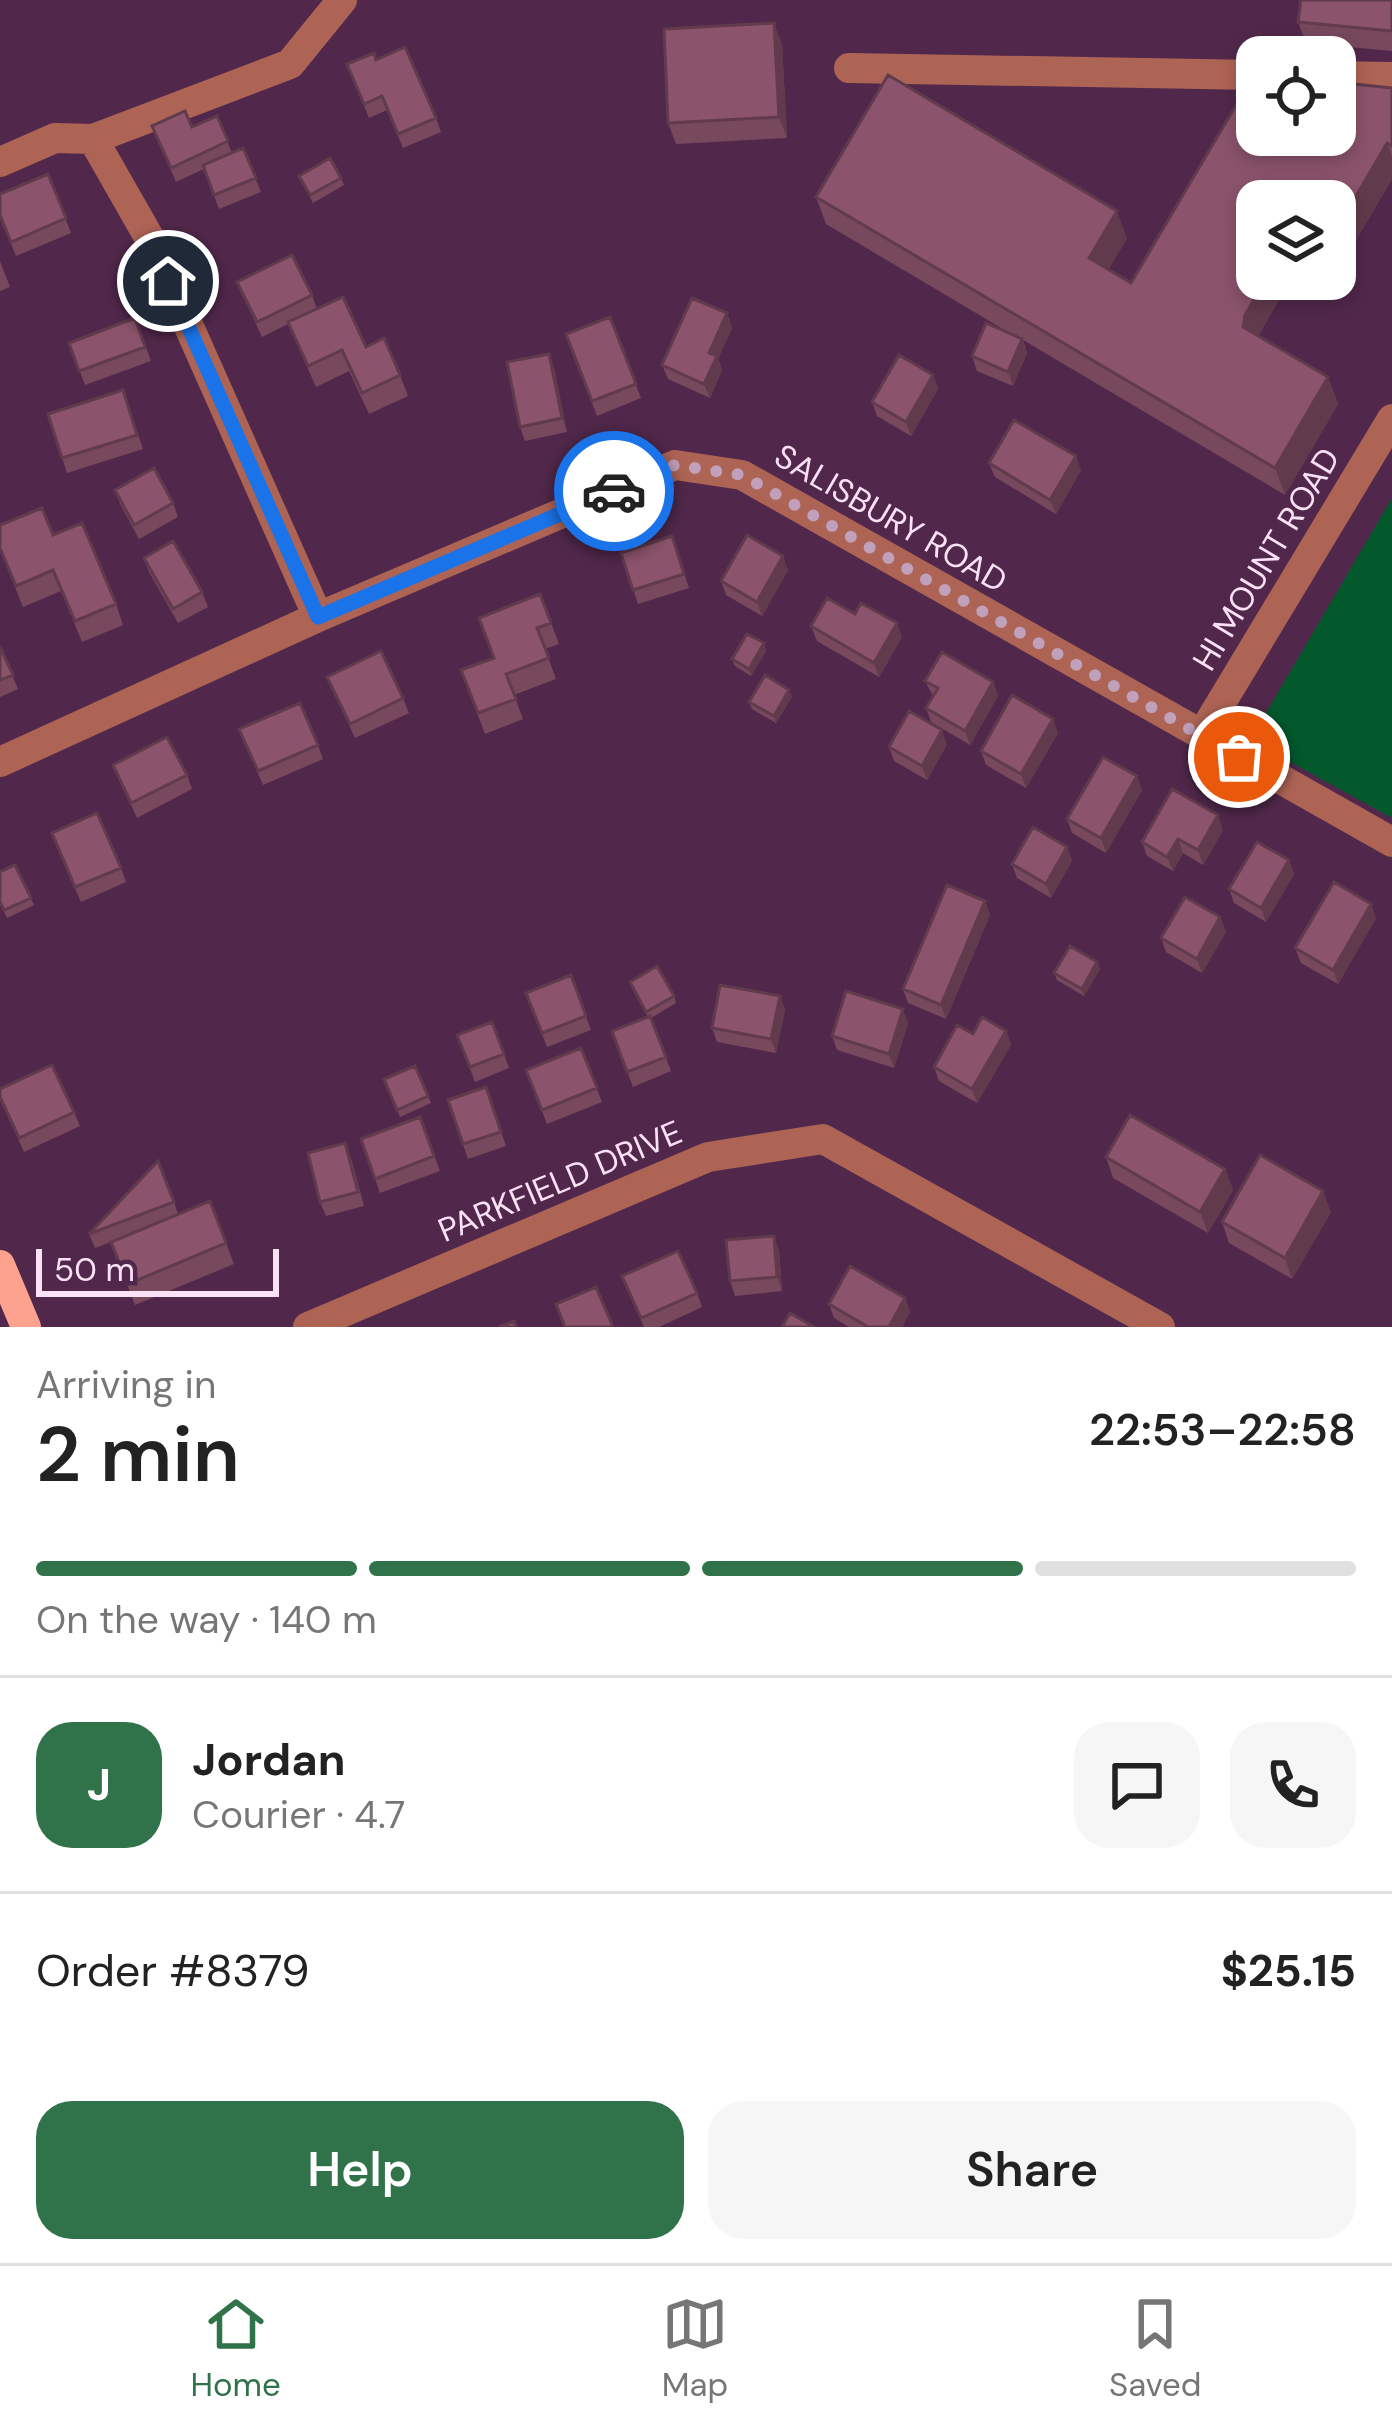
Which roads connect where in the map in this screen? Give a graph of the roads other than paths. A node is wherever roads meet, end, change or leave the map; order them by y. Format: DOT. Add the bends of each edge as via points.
graph roads {
  1 [pos="342,0"];
  2 [pos="849,68"];
  3 [pos="1236,75"];
  4 [pos="1356,76"];
  5 [pos="1392,77"];
  6 [pos="93,139"];
  7 [pos="0,162"];
  8 [pos="1392,419"];
  9 [pos="318,617"];
  10 [pos="1201,736"];
  11 [pos="0,762"];
  12 [pos="1392,842"];
  13 [pos="0,1265"];
  14 [pos="26,1327"];
  15 [pos="308,1327"];
  16 [pos="1160,1327"];
  1 -- 6 [label="street" via="290,64"];
  2 -- 3 [label="street"];
  4 -- 5 [label="street"];
  6 -- 7 [label="street" via="55,138"];
  6 -- 9 [label="street" via="149,239"];
  8 -- 10 [label="street, HI MOUNT ROAD"];
  9 -- 10 [label="street, SALISBURY ROAD" via="675,465 742,475"];
  9 -- 11 [label="street, SALISBURY ROAD"];
  10 -- 12 [label="street, SALISBURY ROAD"];
  13 -- 14 [label="main road"];
  15 -- 16 [label="street, PARKFIELD DRIVE" via="708,1156 823,1138"];
}
